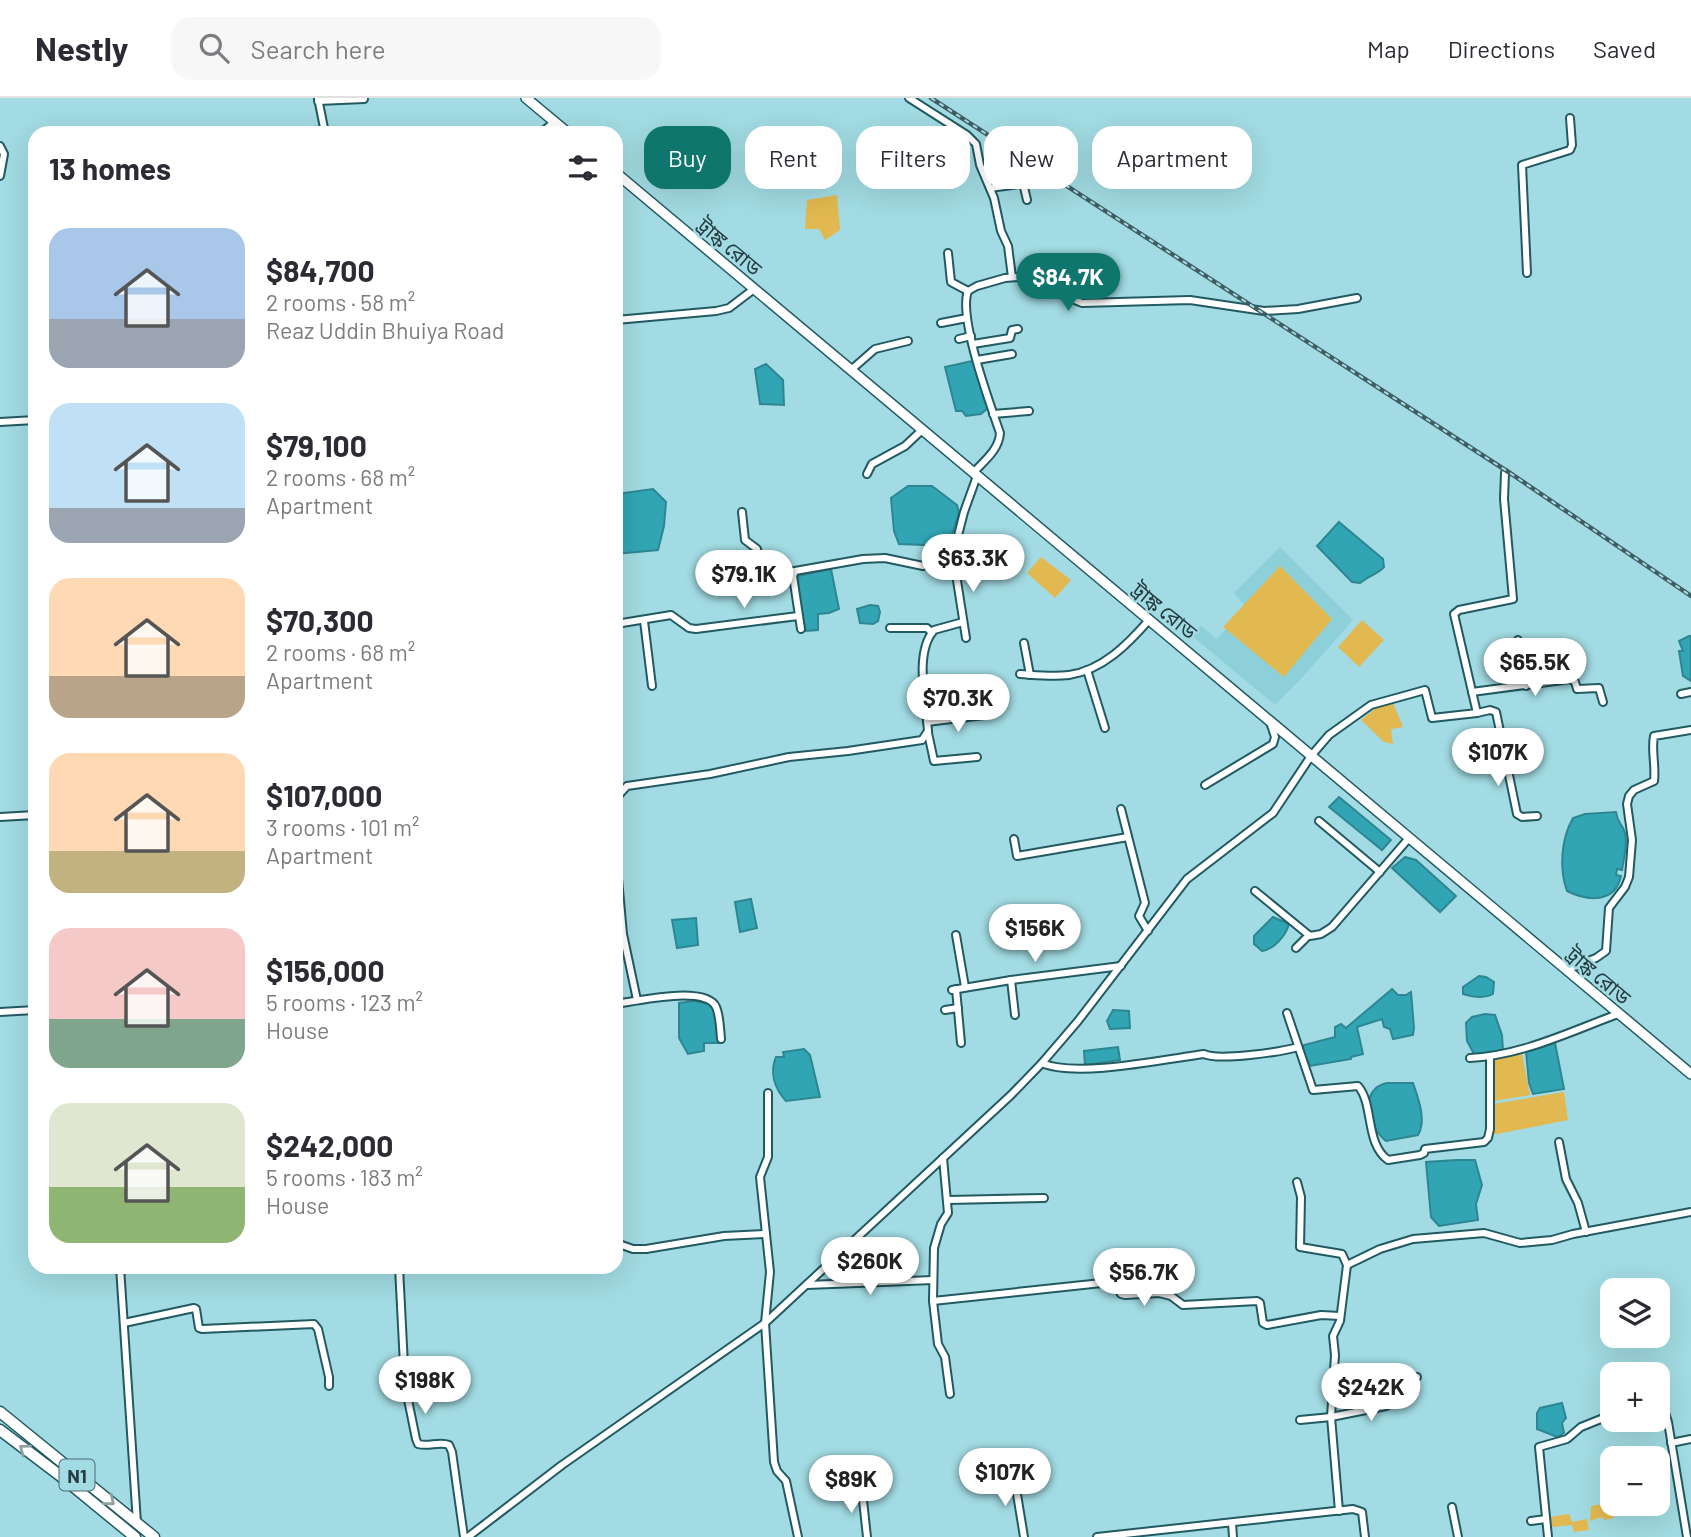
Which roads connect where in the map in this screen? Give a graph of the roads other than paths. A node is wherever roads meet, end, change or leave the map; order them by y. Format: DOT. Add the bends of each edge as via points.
graph roads {
  1 [pos="526,98"];
  2 [pos="909,98"];
  3 [pos="318,99"];
  4 [pos="365,99"];
  5 [pos="1570,118"];
  6 [pos="554,122"];
  7 [pos="324,126"];
  8 [pos="549,126"];
  9 [pos="559,126"];
  10 [pos="0,146"];
  11 [pos="984,174"];
  12 [pos="0,176"];
  13 [pos="623,179"];
  14 [pos="990,189"];
  15 [pos="1024,189"];
  16 [pos="1027,200"];
  17 [pos="948,253"];
  18 [pos="1527,273"];
  19 [pos="1012,277"];
  20 [pos="754,289"];
  21 [pos="968,291"];
  22 [pos="1357,298"];
  23 [pos="954,301"];
  24 [pos="965,304"];
  25 [pos="967,318"];
  26 [pos="623,319"];
  27 [pos="941,323"];
  28 [pos="1018,330"];
  29 [pos="971,335"];
  30 [pos="959,339"];
  31 [pos="908,341"];
  32 [pos="973,344"];
  33 [pos="1012,354"];
  34 [pos="977,360"];
  35 [pos="851,370"];
  36 [pos="1029,411"];
  37 [pos="993,414"];
  38 [pos="28,420"];
  39 [pos="0,422"];
  40 [pos="922,430"];
  41 [pos="1505,473"];
  42 [pos="867,474"];
  43 [pos="975,475"];
  44 [pos="742,512"];
  45 [pos="953,555"];
  46 [pos="795,571"];
  47 [pos="798,617"];
  48 [pos="1149,620"];
  49 [pos="644,621"];
  50 [pos="963,622"];
  51 [pos="623,623"];
  52 [pos="890,628"];
  53 [pos="801,629"];
  54 [pos="932,633"];
  55 [pos="966,638"];
  56 [pos="1518,640"];
  57 [pos="1024,643"];
  58 [pos="1087,670"];
  59 [pos="1020,674"];
  60 [pos="1030,674"];
  61 [pos="652,686"];
  62 [pos="1526,686"];
  63 [pos="1472,692"];
  64 [pos="1691,692"];
  65 [pos="1681,694"];
  66 [pos="1603,702"];
  67 [pos="1477,713"];
  68 [pos="984,715"];
  69 [pos="1270,721"];
  70 [pos="927,722"];
  71 [pos="1105,728"];
  72 [pos="1691,730"];
  73 [pos="928,731"];
  74 [pos="1311,756"];
  75 [pos="977,757"];
  76 [pos="1205,785"];
  77 [pos="623,790"];
  78 [pos="1121,809"];
  79 [pos="28,815"];
  80 [pos="1537,816"];
  81 [pos="0,817"];
  82 [pos="1319,821"];
  83 [pos="1128,837"];
  84 [pos="1409,838"];
  85 [pos="1014,839"];
  86 [pos="1380,872"];
  87 [pos="1255,891"];
  88 [pos="1148,931"];
  89 [pos="623,934"];
  90 [pos="956,935"];
  91 [pos="1309,935"];
  92 [pos="1296,948"];
  93 [pos="1121,966"];
  94 [pos="1566,970"];
  95 [pos="1011,980"];
  96 [pos="965,987"];
  97 [pos="637,1000"];
  98 [pos="623,1003"];
  99 [pos="958,1008"];
  100 [pos="28,1010"];
  101 [pos="945,1010"];
  102 [pos="0,1012"];
  103 [pos="1287,1013"];
  104 [pos="1618,1014"];
  105 [pos="1014,1015"];
  106 [pos="721,1040"];
  107 [pos="961,1043"];
  108 [pos="1298,1047"];
  109 [pos="1490,1056"];
  110 [pos="1470,1058"];
  111 [pos="1042,1063"];
  112 [pos="1691,1074"];
  113 [pos="768,1093"];
  114 [pos="1559,1142"];
  115 [pos="943,1158"];
  116 [pos="1297,1182"];
  117 [pos="1044,1198"];
  118 [pos="947,1200"];
  119 [pos="1691,1212"];
  120 [pos="1586,1232"];
  121 [pos="766,1234"];
  122 [pos="623,1245"];
  123 [pos="1347,1265"];
  124 [pos="121,1274"];
  125 [pos="399,1274"];
  126 [pos="933,1280"];
  127 [pos="807,1285"];
  128 [pos="933,1301"];
  129 [pos="1340,1316"];
  130 [pos="124,1322"];
  131 [pos="765,1323"];
  132 [pos="1417,1377"];
  133 [pos="329,1386"];
  134 [pos="950,1394"];
  135 [pos="0,1412"];
  136 [pos="1331,1417"];
  137 [pos="1600,1419"];
  138 [pos="1300,1420"];
  139 [pos="0,1430"];
  140 [pos="1669,1432"];
  141 [pos="1691,1439"];
  142 [pos="1671,1443"];
  143 [pos="1014,1476"];
  144 [pos="862,1491"];
  145 [pos="1451,1507"];
  146 [pos="1339,1511"];
  147 [pos="1546,1519"];
  148 [pos="1531,1521"];
  149 [pos="137,1523"];
  150 [pos="1232,1523"];
  151 [pos="1166,1533"];
  152 [pos="135,1537"];
  153 [pos="154,1537"];
  154 [pos="466,1537"];
  155 [pos="798,1537"];
  156 [pos="866,1537"];
  157 [pos="1024,1537"];
  158 [pos="1097,1537"];
  159 [pos="1233,1537"];
  160 [pos="1365,1537"];
  161 [pos="1458,1537"];
  162 [pos="1548,1537"];
  163 [pos="1687,1537"];
  1 -- 6 [label="main road"];
  2 -- 11 [label="street" via="973,140"];
  3 -- 4 [label="street"];
  3 -- 7 [label="street"];
  5 -- 18 [label="street" via="1570,150 1522,164"];
  6 -- 8 [label="street"];
  6 -- 9 [label="main road"];
  10 -- 12 [label="street" via="4,154"];
  13 -- 20 [label="main road, ট্রাঙ্ক রোড"];
  14 -- 19 [label="street" via="1008,246"];
  15 -- 16 [label="street"];
  17 -- 21 [label="street" via="951,282"];
  19 -- 21 [label="street"];
  19 -- 22 [label="street" via="1036,282 1082,303 1191,300 1264,311"];
  20 -- 26 [label="street" via="729,308"];
  20 -- 35 [label="main road, ট্রাঙ্ক রোড"];
  21 -- 24 [label="street"];
  23 -- 24 [label="street"];
  24 -- 25 [label="street"];
  25 -- 27 [label="street"];
  25 -- 29 [label="street"];
  28 -- 32 [label="street" via="1012,330 1010,338"];
  29 -- 30 [label="street"];
  29 -- 32 [label="street"];
  31 -- 35 [label="street" via="875,349"];
  32 -- 34 [label="street"];
  33 -- 34 [label="street"];
  34 -- 37 [label="street"];
  35 -- 40 [label="main road, ট্রাঙ্ক রোড"];
  36 -- 37 [label="street"];
  37 -- 43 [label="street" via="999,442"];
  38 -- 39 [label="street"];
  40 -- 42 [label="street" via="905,446 872,464"];
  40 -- 43 [label="main road, ট্রাঙ্ক রোড"];
  41 -- 63 [label="street" via="1503,499 1513,599 1455,613"];
  43 -- 45 [label="street"];
  43 -- 48 [label="main road, ট্রাঙ্ক রোড"];
  44 -- 46 [label="street" via="745,540 757,549 761,573"];
  45 -- 46 [label="street" via="923,566 885,558"];
  45 -- 50 [label="street"];
  46 -- 47 [label="street"];
  47 -- 49 [label="street" via="696,629 671,615"];
  47 -- 53 [label="street"];
  48 -- 58 [label="street" via="1125,648"];
  48 -- 69 [label="main road, ট্রাঙ্ক রোড"];
  49 -- 51 [label="street"];
  49 -- 61 [label="street"];
  50 -- 54 [label="street"];
  50 -- 55 [label="street"];
  52 -- 54 [label="street" via="927,628"];
  54 -- 70 [label="street" via="922,659"];
  56 -- 62 [label="street"];
  57 -- 60 [label="street"];
  58 -- 60 [label="street" via="1067,676"];
  58 -- 71 [label="street"];
  59 -- 60 [label="street"];
  62 -- 63 [label="street"];
  62 -- 66 [label="street" via="1570,679 1577,689 1599,688"];
  63 -- 67 [label="street"];
  64 -- 65 [label="street"];
  67 -- 74 [label="street" via="1432,718 1426,691 1422,691 1356,713"];
  67 -- 80 [label="street" via="1496,712 1517,814"];
  68 -- 70 [label="street"];
  69 -- 74 [label="main road, ট্রাঙ্ক রোড"];
  69 -- 76 [label="street" via="1273,744"];
  70 -- 73 [label="street"];
  72 -- 94 [label="street" via="1654,737 1654,781 1631,792 1627,804 1632,858 1625,887 1609,908 1606,951"];
  73 -- 75 [label="street" via="934,761"];
  73 -- 77 [label="street" via="922,740 906,744 789,757 710,775 627,786"];
  74 -- 84 [label="main road, ট্রাঙ্ক রোড"];
  74 -- 88 [label="street" via="1273,813 1187,879"];
  78 -- 83 [label="street"];
  79 -- 81 [label="street"];
  82 -- 86 [label="street"];
  83 -- 85 [label="street" via="1017,856"];
  83 -- 88 [label="street" via="1145,903 1139,916"];
  84 -- 86 [label="street"];
  84 -- 94 [label="main road, ট্রাঙ্ক রোড"];
  86 -- 91 [label="street" via="1332,927"];
  87 -- 91 [label="street"];
  88 -- 93 [label="street"];
  89 -- 97 [label="street"];
  90 -- 96 [label="street"];
  91 -- 92 [label="street"];
  93 -- 95 [label="street"];
  93 -- 111 [label="street"];
  94 -- 104 [label="main road, ট্রাঙ্ক রোড"];
  95 -- 96 [label="street"];
  95 -- 105 [label="street"];
  96 -- 99 [label="street" via="954,990"];
  97 -- 98 [label="street"];
  97 -- 106 [label="street" via="685,993 709,999 717,1008"];
  99 -- 101 [label="street"];
  99 -- 107 [label="street"];
  100 -- 102 [label="street"];
  103 -- 108 [label="street"];
  104 -- 109 [label="street" via="1528,1049"];
  104 -- 112 [label="main road, ট্রাঙ্ক রোড"];
  108 -- 109 [label="street" via="1314,1090 1362,1089 1376,1143 1388,1160 1488,1138"];
  108 -- 111 [label="street" via="1089,1067"];
  109 -- 110 [label="street"];
  111 -- 115 [label="street"];
  113 -- 121 [label="street" via="768,1157 760,1177"];
  114 -- 120 [label="street" via="1566,1179"];
  115 -- 118 [label="street"];
  115 -- 127 [label="street"];
  116 -- 123 [label="street" via="1300,1247 1342,1254"];
  117 -- 118 [label="street"];
  118 -- 126 [label="street" via="947,1215 934,1248"];
  119 -- 120 [label="street"];
  120 -- 123 [label="street" via="1520,1243 1484,1233 1413,1239"];
  121 -- 122 [label="street" via="646,1249"];
  121 -- 131 [label="street" via="770,1272"];
  123 -- 129 [label="street"];
  124 -- 130 [label="street"];
  125 -- 154 [label="street" via="405,1385 416,1439 424,1446 449,1445"];
  126 -- 127 [label="street"];
  126 -- 128 [label="street"];
  127 -- 131 [label="street"];
  128 -- 129 [label="street" via="1111,1282 1121,1294 1159,1293 1183,1305 1257,1301 1267,1325"];
  128 -- 134 [label="street"];
  129 -- 136 [label="street" via="1333,1336"];
  130 -- 133 [label="street" via="194,1308 202,1329 314,1324"];
  130 -- 149 [label="street"];
  131 -- 154 [label="street"];
  131 -- 155 [label="street" via="774,1462 786,1481"];
  132 -- 136 [label="street" via="1385,1383 1387,1406"];
  135 -- 149 [label="highway, N1, one-way"];
  136 -- 138 [label="street"];
  136 -- 146 [label="street"];
  137 -- 147 [label="street" via="1567,1439 1539,1447"];
  152 -- 139 [label="highway, N1, one-way"];
  140 -- 142 [label="street"];
  141 -- 142 [label="street"];
  142 -- 163 [label="street"];
  143 -- 157 [label="street"];
  144 -- 156 [label="street"];
  145 -- 161 [label="street"];
  146 -- 150 [label="street"];
  146 -- 160 [label="street" via="1362,1512"];
  147 -- 148 [label="street"];
  147 -- 162 [label="street"];
  149 -- 153 [label="highway, N1"];
  150 -- 151 [label="street"];
  150 -- 159 [label="street"];
  151 -- 158 [label="street"];
}
